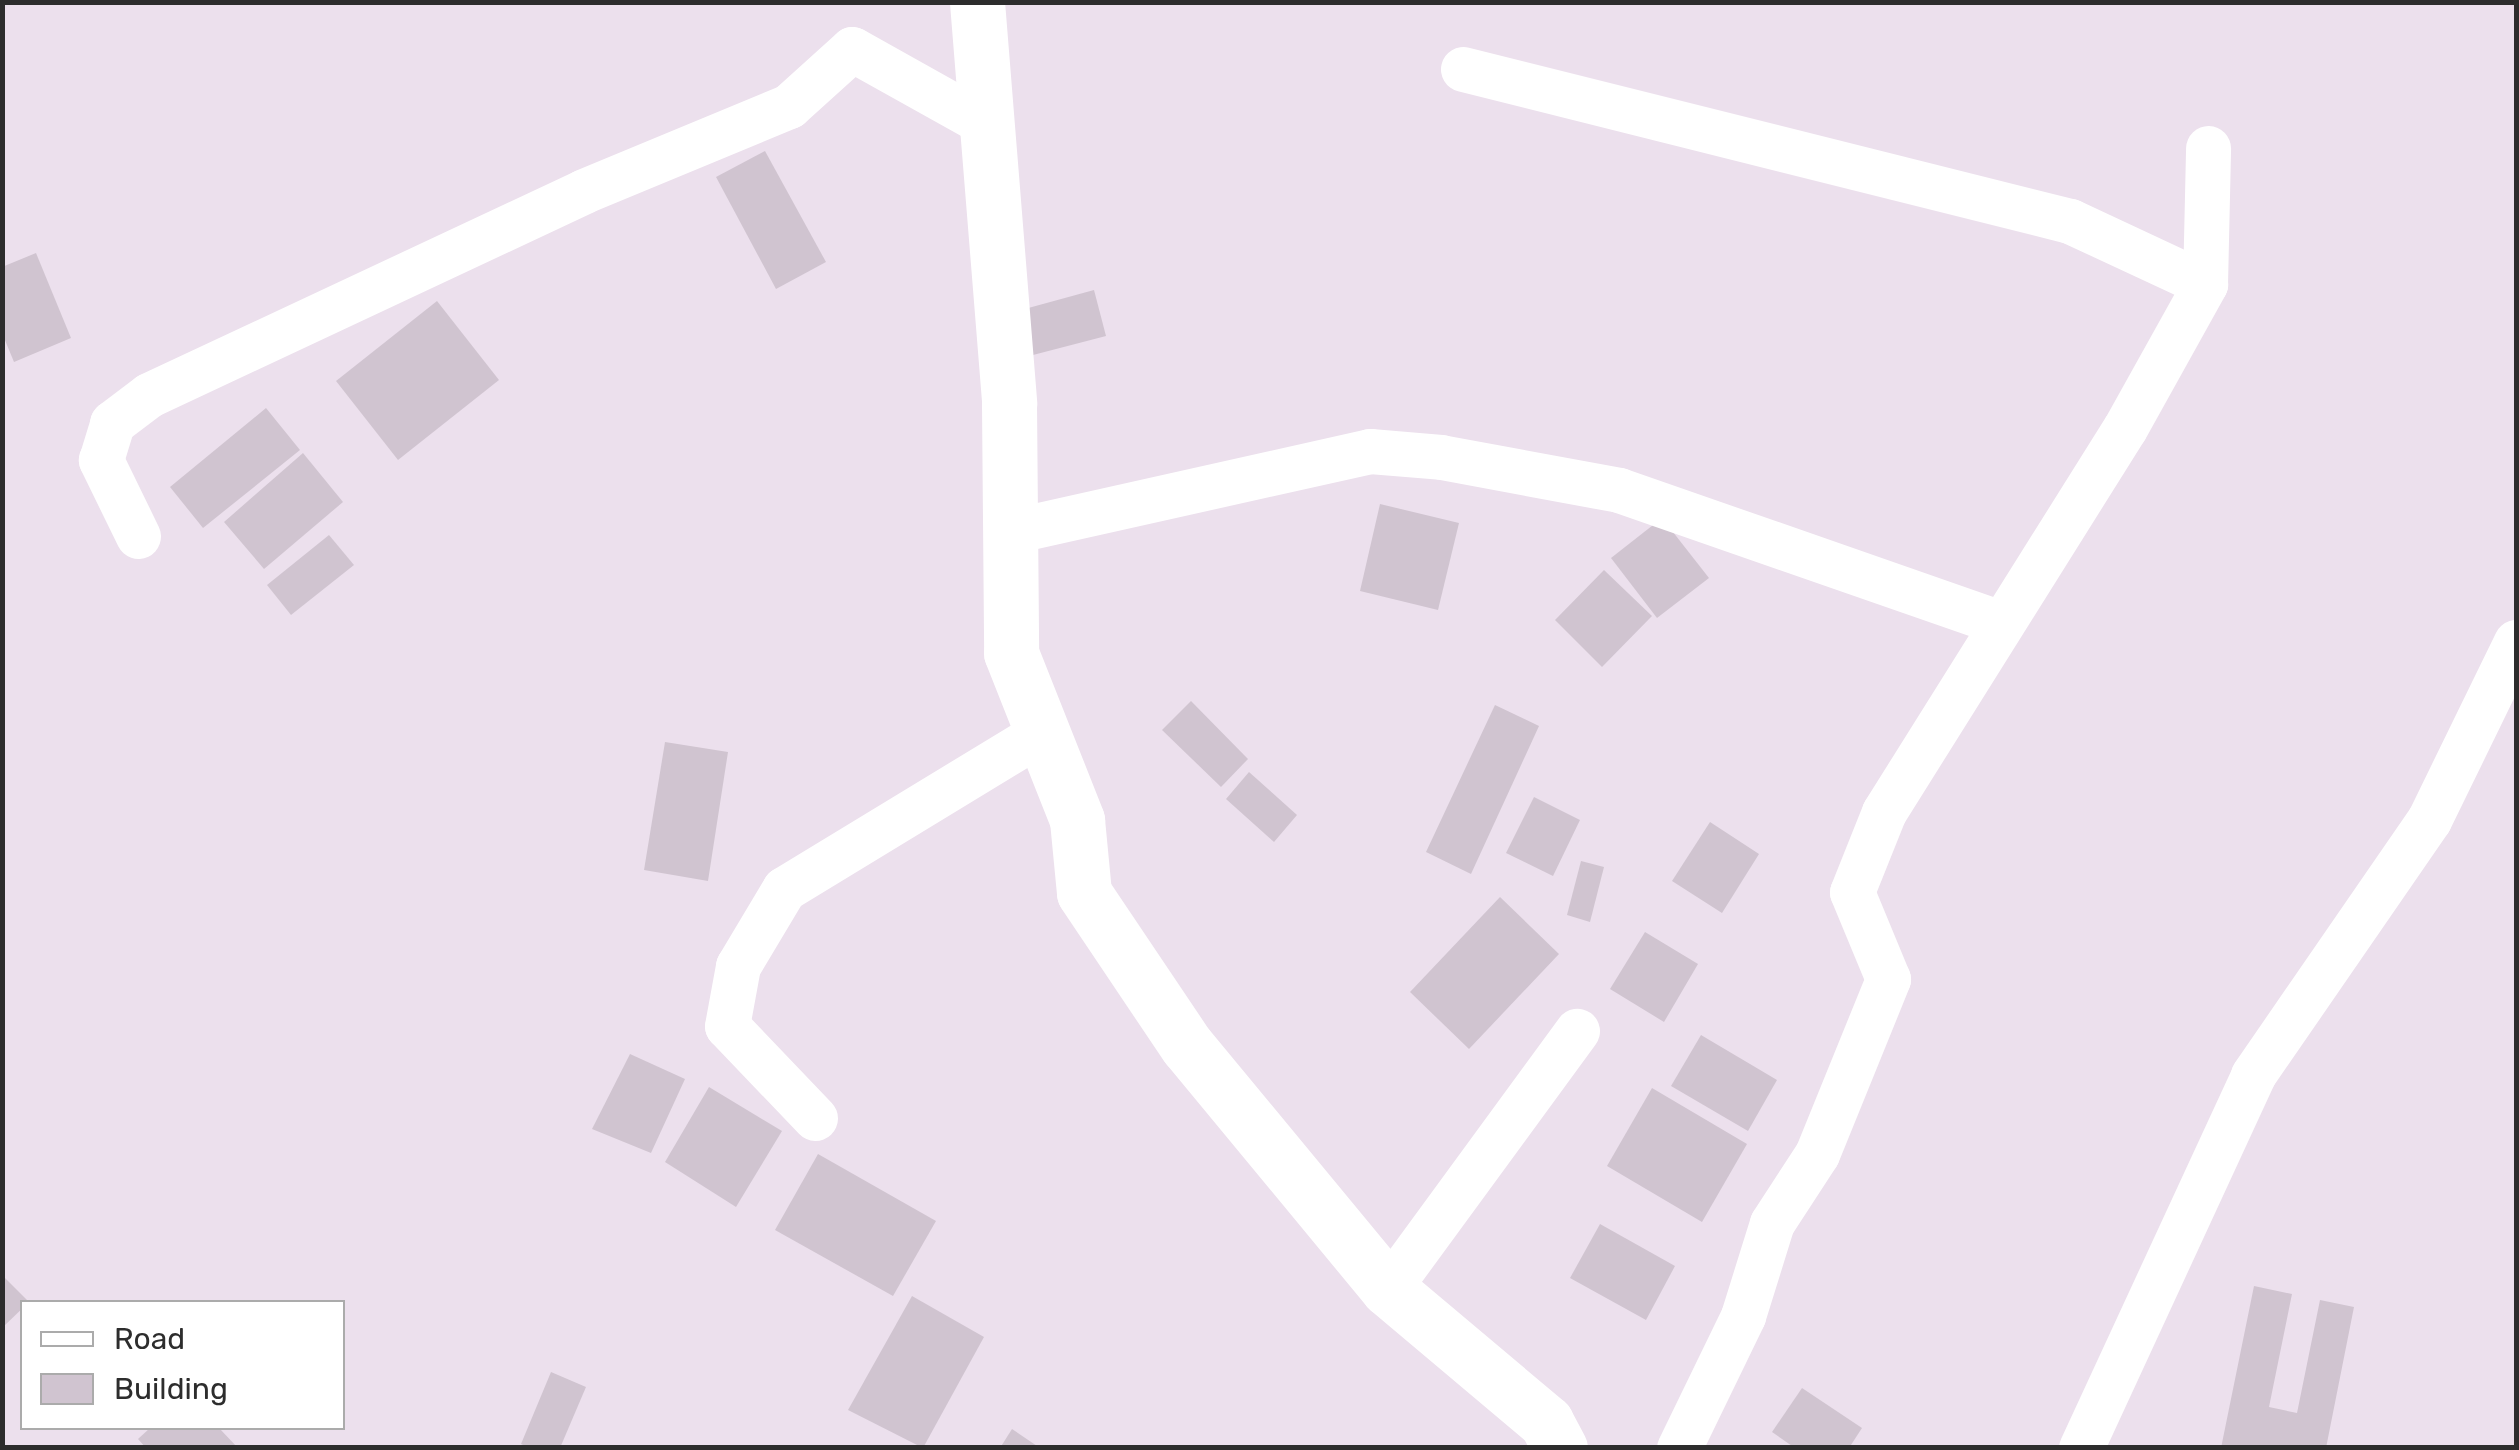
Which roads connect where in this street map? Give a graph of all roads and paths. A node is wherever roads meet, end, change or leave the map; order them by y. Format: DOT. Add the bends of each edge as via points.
graph roads {
  1 [pos="977,2"];
  2 [pos="1462,70"];
  3 [pos="986,124"];
  4 [pos="2208,148"];
  5 [pos="2205,284"];
  6 [pos="1012,531"];
  7 [pos="138,536"];
  8 [pos="1998,622"];
  9 [pos="2516,642"];
  10 [pos="1044,730"];
  11 [pos="1577,1031"];
  12 [pos="814,1118"];
  13 [pos="1388,1288"];
  14 [pos="1560,1448"];
  15 [pos="1679,1448"];
  16 [pos="2081,1448"];
  1 -- 3 [label="street"];
  2 -- 5 [label="street" via="2070,221"];
  3 -- 6 [label="street" via="1009,404"];
  3 -- 7 [label="street" via="852,50 789,106 584,191 149,395 112,423 101,460"];
  4 -- 5 [label="street"];
  5 -- 8 [label="street" via="2125,428"];
  6 -- 8 [label="street" via="1370,450 1620,490"];
  6 -- 10 [label="street" via="1011,653"];
  8 -- 15 [label="street" via="1884,812 1852,892 1888,979 1817,1154 1772,1222 1742,1316"];
  9 -- 16 [label="street" via="2429,820 2253,1074"];
  10 -- 12 [label="street" via="784,889 738,966 727,1026"];
  10 -- 13 [label="street" via="1077,820 1084,893 1187,1046"];
  11 -- 13 [label="street"];
  13 -- 14 [label="street" via="1546,1422"];
}
